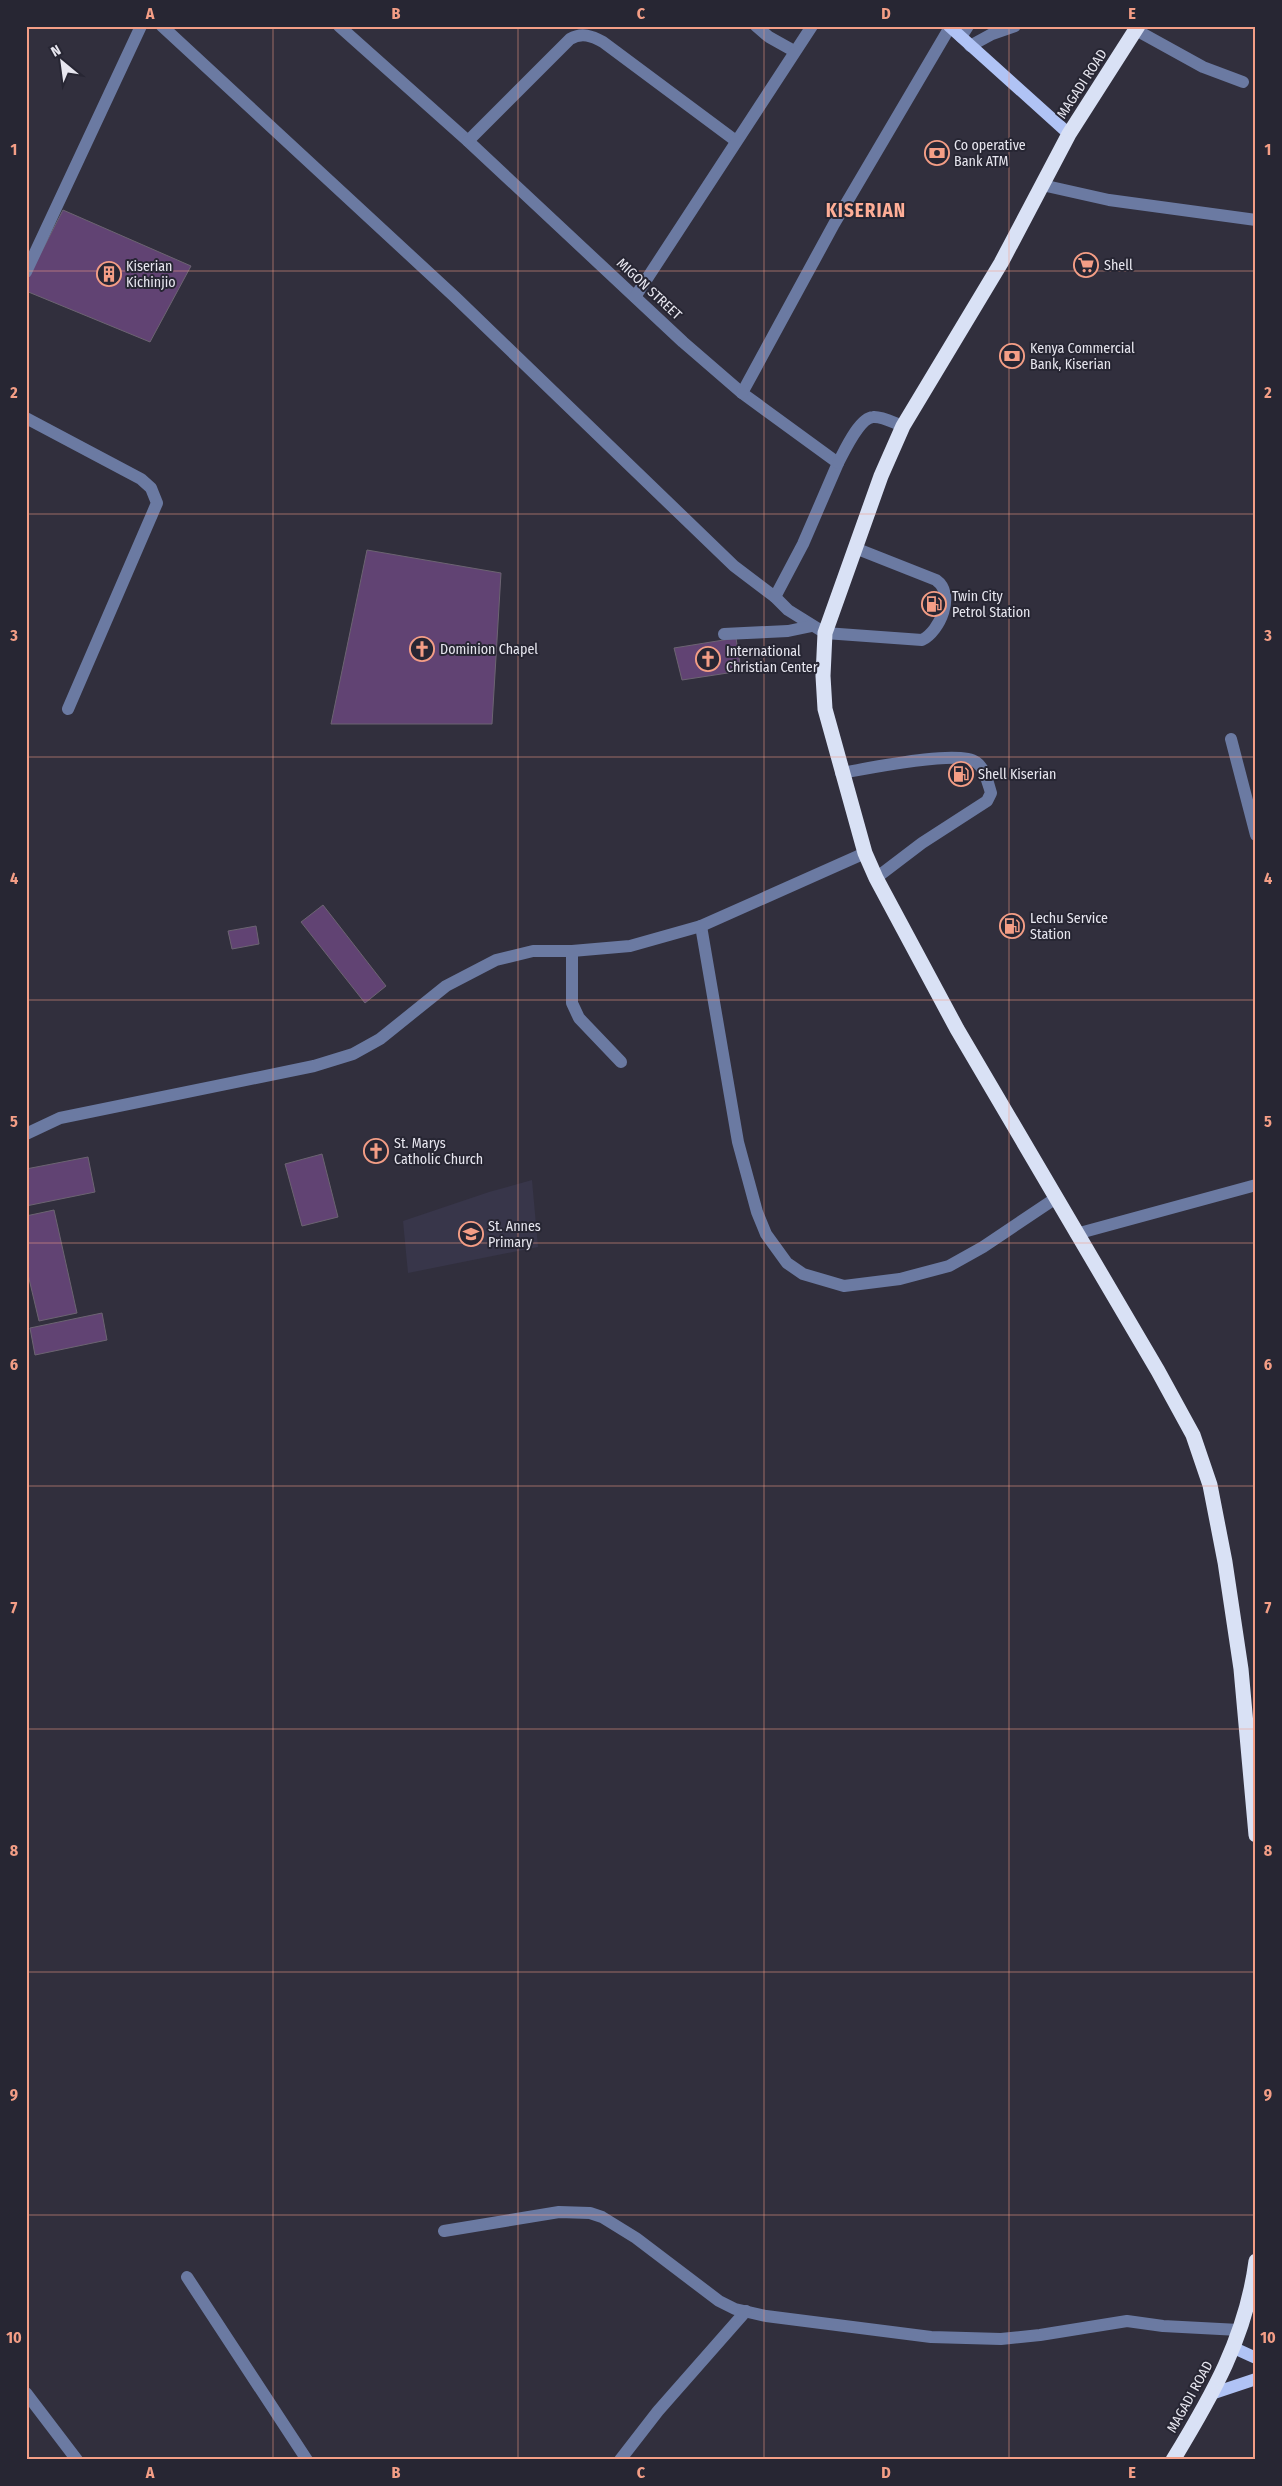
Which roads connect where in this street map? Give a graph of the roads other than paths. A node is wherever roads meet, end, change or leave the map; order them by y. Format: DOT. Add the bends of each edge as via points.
graph roads {
  1 [pos="141,26"];
  2 [pos="162,26"];
  3 [pos="339,26"];
  4 [pos="756,26"];
  5 [pos="812,26"];
  6 [pos="968,26"];
  7 [pos="1015,26"];
  8 [pos="950,27"];
  9 [pos="1137,28"];
  10 [pos="966,42"];
  11 [pos="794,51"];
  12 [pos="1243,82"];
  13 [pos="1069,134"];
  14 [pos="468,141"];
  15 [pos="736,141"];
  16 [pos="1042,184"];
  17 [pos="1254,216"];
  18 [pos="26,272"];
  19 [pos="635,297"];
  20 [pos="742,393"];
  21 [pos="26,418"];
  22 [pos="903,426"];
  23 [pos="838,463"];
  24 [pos="855,548"];
  25 [pos="775,597"];
  26 [pos="819,629"];
  27 [pos="724,634"];
  28 [pos="68,709"];
  29 [pos="1230,739"];
  30 [pos="841,773"];
  31 [pos="1256,835"];
  32 [pos="865,853"];
  33 [pos="876,878"];
  34 [pos="701,926"];
  35 [pos="572,951"];
  36 [pos="621,1062"];
  37 [pos="26,1134"];
  38 [pos="1256,1185"];
  39 [pos="1056,1198"];
  40 [pos="1076,1234"];
  41 [pos="1256,1835"];
  42 [pos="444,2231"];
  43 [pos="1256,2261"];
  44 [pos="187,2277"];
  45 [pos="1255,2281"];
  46 [pos="746,2311"];
  47 [pos="1238,2330"];
  48 [pos="1234,2348"];
  49 [pos="1256,2358"];
  50 [pos="1256,2379"];
  51 [pos="26,2393"];
  52 [pos="1214,2393"];
  53 [pos="77,2460"];
  54 [pos="307,2460"];
  55 [pos="620,2460"];
  56 [pos="1173,2460"];
  1 -- 18 [label="street"];
  2 -- 25 [label="street" via="455,297 734,566"];
  3 -- 14 [label="street, MIGON STREET"];
  4 -- 11 [label="street"];
  5 -- 11 [label="street"];
  6 -- 10 [label="street"];
  7 -- 10 [label="street"];
  8 -- 10 [label="main road"];
  8 -- 20 [label="street" via="834,224"];
  9 -- 12 [label="street" via="1203,67"];
  9 -- 13 [label="highway, MAGADI ROAD"];
  10 -- 13 [label="main road"];
  11 -- 15 [label="street"];
  13 -- 16 [label="highway, MAGADI ROAD"];
  14 -- 15 [label="street" via="570,39 582,35 593,36 603,42"];
  14 -- 19 [label="street, MIGON STREET"];
  15 -- 19 [label="street"];
  16 -- 17 [label="street" via="1108,200"];
  16 -- 22 [label="highway, MAGADI ROAD" via="1001,262"];
  19 -- 20 [label="street, MIGON STREET"];
  20 -- 23 [label="street, MIGON STREET"];
  21 -- 28 [label="street" via="141,479 151,488 157,503"];
  22 -- 23 [label="street" via="870,418 860,425"];
  22 -- 24 [label="highway, MAGADI ROAD" via="880,476"];
  23 -- 25 [label="street" via="803,544"];
  24 -- 26 [label="highway, MAGADI ROAD"];
  24 -- 26 [label="street" via="939,582 946,599 937,628 922,640"];
  25 -- 26 [label="street" via="788,610"];
  26 -- 27 [label="street"];
  26 -- 30 [label="highway, MAGADI ROAD" via="825,709"];
  29 -- 31 [label="street"];
  30 -- 32 [label="highway, MAGADI ROAD"];
  30 -- 33 [label="street" via="964,757 976,762 988,781 991,793 986,801"];
  32 -- 33 [label="highway, MAGADI ROAD"];
  32 -- 34 [label="street"];
  33 -- 39 [label="highway, MAGADI ROAD" via="957,1029"];
  34 -- 35 [label="street" via="630,946"];
  34 -- 39 [label="street" via="738,1142 763,1226 787,1263 803,1274 844,1286 900,1279 949,1266"];
  35 -- 36 [label="street" via="572,1003 579,1018"];
  35 -- 37 [label="street" via="533,951 496,960 446,986 380,1039 353,1054 314,1066 80,1113 60,1118"];
  38 -- 40 [label="street"];
  39 -- 40 [label="highway, MAGADI ROAD"];
  40 -- 41 [label="highway, MAGADI ROAD" via="1193,1434 1210,1485 1241,1669"];
  42 -- 46 [label="street" via="559,2212 590,2213 636,2238 720,2301"];
  43 -- 45 [label="highway, MAGADI ROAD"];
  44 -- 54 [label="street"];
  45 -- 47 [label="highway, MAGADI ROAD"];
  46 -- 47 [label="street" via="931,2337 1001,2339 1127,2321"];
  46 -- 55 [label="street" via="658,2411"];
  47 -- 48 [label="highway, MAGADI ROAD"];
  48 -- 49 [label="main road"];
  48 -- 52 [label="highway, MAGADI ROAD"];
  50 -- 52 [label="main road"];
  51 -- 53 [label="street"];
  52 -- 56 [label="highway, MAGADI ROAD"];
}
